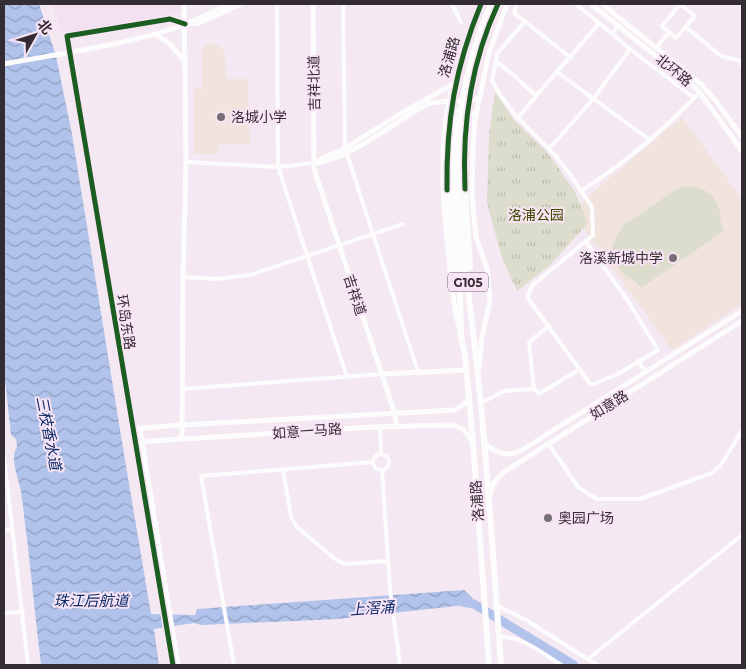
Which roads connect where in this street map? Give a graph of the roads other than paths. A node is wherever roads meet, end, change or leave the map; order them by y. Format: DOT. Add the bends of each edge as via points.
graph roads {
  1 [pos="184,4"];
  2 [pos="229,4"];
  3 [pos="241,4"];
  4 [pos="277,4"];
  5 [pos="313,4"];
  6 [pos="343,4"];
  7 [pos="452,4"];
  8 [pos="480,4"];
  9 [pos="486,4"];
  10 [pos="491,4"];
  11 [pos="498,4"];
  12 [pos="507,4"];
  13 [pos="518,4"];
  14 [pos="576,4"];
  15 [pos="591,4"];
  16 [pos="602,4"];
  17 [pos="525,21"];
  18 [pos="461,22"];
  19 [pos="599,23"];
  20 [pos="185,24"];
  21 [pos="618,26"];
  22 [pos="686,27"];
  23 [pos="669,32"];
  24 [pos="155,34"];
  25 [pos="612,34"];
  26 [pos="630,48"];
  27 [pos="656,48"];
  28 [pos="571,58"];
  29 [pos="185,61"];
  30 [pos="496,61"];
  31 [pos="4,64"];
  32 [pos="457,67"];
  33 [pos="742,67"];
  34 [pos="557,72"];
  35 [pos="485,73"];
  36 [pos="453,84"];
  37 [pos="700,92"];
  38 [pos="536,96"];
  39 [pos="480,98"];
  40 [pos="594,98"];
  41 [pos="692,100"];
  42 [pos="449,102"];
  43 [pos="446,118"];
  44 [pos="518,118"];
  45 [pos="475,119"];
  46 [pos="742,137"];
  47 [pos="650,140"];
  48 [pos="549,149"];
  49 [pos="345,151"];
  50 [pos="742,151"];
  51 [pos="186,162"];
  52 [pos="313,163"];
  53 [pos="278,167"];
  54 [pos="456,190"];
  55 [pos="581,191"];
  56 [pos="403,224"];
  57 [pos="373,234"];
  58 [pos="586,242"];
  59 [pos="339,246"];
  60 [pos="307,256"];
  61 [pos="183,277"];
  62 [pos="742,310"];
  63 [pos="742,321"];
  64 [pos="549,326"];
  65 [pos="461,338"];
  66 [pos="638,361"];
  67 [pos="580,368"];
  68 [pos="466,370"];
  69 [pos="645,371"];
  70 [pos="418,372"];
  71 [pos="478,373"];
  72 [pos="382,374"];
  73 [pos="347,377"];
  74 [pos="182,389"];
  75 [pos="534,389"];
  76 [pos="469,398"];
  77 [pos="481,403"];
  78 [pos="395,414"];
  79 [pos="181,425"];
  80 [pos="380,427"];
  81 [pos="396,427"];
  82 [pos="140,429"];
  83 [pos="132,430"];
  84 [pos="742,431"];
  85 [pos="182,439"];
  86 [pos="472,441"];
  87 [pos="135,442"];
  88 [pos="142,442"];
  89 [pos="484,443"];
  90 [pos="548,443"];
  91 [pos="381,453"];
  92 [pos="4,457"];
  93 [pos="373,462"];
  94 [pos="283,469"];
  95 [pos="382,470"];
  96 [pos="488,500"];
  97 [pos="4,530"];
  98 [pos="12,530"];
  99 [pos="742,535"];
  100 [pos="388,562"];
  101 [pos="496,606"];
  102 [pos="166,611"];
  103 [pos="23,612"];
  104 [pos="4,613"];
  105 [pos="169,630"];
  106 [pos="499,637"];
  107 [pos="588,659"];
  108 [pos="28,665"];
  109 [pos="172,665"];
  110 [pos="178,665"];
  111 [pos="234,665"];
  112 [pos="400,665"];
  113 [pos="488,665"];
  114 [pos="501,665"];
  115 [pos="561,665"];
  116 [pos="597,665"];
  1 -- 20 [label="main road"];
  2 -- 20 [label="main road"];
  3 -- 20 [label="main road" via="199,23"];
  4 -- 53 [label="street"];
  5 -- 52 [label="main road, 吉祥北道"];
  6 -- 49 [label="street"];
  7 -- 18 [label="street"];
  8 -- 32 [label="main road, 洛浦路"];
  8 -- 54 [label="highway" via="453,92 447,144"];
  9 -- 54 [label="highway" via="467,58 454,146"];
  10 -- 54 [label="highway" via="477,37 466,86"];
  11 -- 54 [label="highway" via="481,47 469,96"];
  12 -- 35 [label="main road, 洛浦路" via="492,41"];
  13 -- 17 [label="street" via="514,13"];
  14 -- 19 [label="street"];
  15 -- 21 [label="main road, 北环路"];
  16 -- 27 [label="main road, 北环路"];
  17 -- 28 [label="street"];
  17 -- 30 [label="street" via="497,54"];
  19 -- 25 [label="street"];
  19 -- 28 [label="street"];
  20 -- 24 [label="main road"];
  20 -- 29 [label="main road"];
  20 -- 83 [label="street, 环岛东路" via="170,19 67,36"];
  21 -- 25 [label="street"];
  21 -- 37 [label="main road, 北环路"];
  22 -- 23 [label="street" via="676,38"];
  22 -- 23 [label="street" via="695,16 680,4 662,26"];
  22 -- 33 [label="street" via="721,56 741,61"];
  23 -- 27 [label="street"];
  24 -- 29 [label="main road" via="170,44"];
  24 -- 31 [label="main road"];
  25 -- 26 [label="street"];
  26 -- 40 [label="street"];
  26 -- 41 [label="street" via="693,97"];
  27 -- 46 [label="main road, 北环路" via="707,89"];
  28 -- 34 [label="street"];
  29 -- 51 [label="main road"];
  30 -- 38 [label="street"];
  30 -- 44 [label="street" via="492,81"];
  32 -- 35 [label="main road"];
  32 -- 36 [label="main road, 洛浦路"];
  34 -- 38 [label="street"];
  34 -- 40 [label="street"];
  35 -- 39 [label="main road, 洛浦路"];
  36 -- 42 [label="main road, 洛浦路"];
  36 -- 49 [label="main road"];
  37 -- 41 [label="street"];
  37 -- 50 [label="main road, 北环路"];
  38 -- 44 [label="street"];
  39 -- 42 [label="main road"];
  39 -- 45 [label="main road, 洛浦路"];
  40 -- 47 [label="street"];
  40 -- 48 [label="street"];
  41 -- 47 [label="street"];
  42 -- 43 [label="main road, 洛浦路"];
  42 -- 49 [label="main road" via="436,101 422,107"];
  43 -- 45 [label="main road" via="457,111 474,114"];
  43 -- 65 [label="main road, 洛浦路" via="446,225 453,300"];
  44 -- 48 [label="street"];
  45 -- 71 [label="main road, 洛浦路" via="472,197 476,237 487,269 490,301"];
  47 -- 55 [label="street"];
  48 -- 55 [label="street"];
  49 -- 52 [label="main road" via="325,162"];
  49 -- 57 [label="street"];
  51 -- 53 [label="street"];
  51 -- 61 [label="main road"];
  52 -- 53 [label="street"];
  52 -- 59 [label="main road, 吉祥道"];
  53 -- 60 [label="street"];
  54 -- 65 [label="highway"];
  54 -- 71 [label="highway"];
  55 -- 58 [label="street" via="592,207 594,235"];
  56 -- 57 [label="street"];
  57 -- 59 [label="street"];
  57 -- 70 [label="street"];
  58 -- 64 [label="street" via="532,286 527,296"];
  58 -- 66 [label="street" via="658,350"];
  59 -- 60 [label="street"];
  59 -- 72 [label="main road, 吉祥道"];
  60 -- 61 [label="street" via="250,275 216,279"];
  60 -- 73 [label="street"];
  61 -- 74 [label="main road"];
  62 -- 69 [label="main road, 如意路"];
  63 -- 90 [label="main road, 如意路"];
  64 -- 67 [label="street"];
  64 -- 75 [label="street" via="529,342"];
  65 -- 68 [label="highway, 洛浦路"];
  66 -- 67 [label="street" via="591,385"];
  66 -- 69 [label="street"];
  67 -- 75 [label="street" via="540,394"];
  68 -- 70 [label="main road"];
  68 -- 76 [label="highway, 洛浦路"];
  69 -- 89 [label="main road, 如意路" via="517,453 504,455"];
  70 -- 72 [label="main road"];
  71 -- 77 [label="highway, 洛浦路"];
  72 -- 73 [label="street"];
  72 -- 78 [label="main road, 吉祥道"];
  73 -- 74 [label="street"];
  74 -- 79 [label="main road"];
  75 -- 77 [label="street" via="504,391"];
  76 -- 78 [label="main road, 如意一马路" via="455,410"];
  76 -- 86 [label="highway, 洛浦路"];
  77 -- 89 [label="highway, 洛浦路"];
  78 -- 79 [label="main road, 如意一马路"];
  78 -- 81 [label="main road, 吉祥道"];
  79 -- 82 [label="main road, 如意一马路"];
  79 -- 85 [label="main road"];
  80 -- 81 [label="main road, 如意一马路"];
  80 -- 85 [label="main road, 如意一马路"];
  80 -- 91 [label="street"];
  81 -- 86 [label="main road, 如意一马路" via="452,425 463,429"];
  82 -- 83 [label="main road, 如意一马路"];
  82 -- 88 [label="main road"];
  83 -- 87 [label="main road, 环岛东路"];
  84 -- 90 [label="street" via="712,473 640,498 613,500 597,500 578,487"];
  85 -- 88 [label="main road, 如意一马路"];
  86 -- 113 [label="highway, 洛浦路"];
  87 -- 88 [label="main road, 如意一马路"];
  87 -- 102 [label="main road, 环岛东路"];
  88 -- 102 [label="main road"];
  89 -- 96 [label="highway, 洛浦路"];
  90 -- 96 [label="main road, 如意路" via="499,476"];
  91 -- 93 [label="street"];
  91 -- 95 [label="street" via="390,461 388,468"];
  92 -- 98 [label="street"];
  93 -- 94 [label="street"];
  93 -- 95 [label="street" via="375,468"];
  94 -- 100 [label="street" via="291,517 297,527 345,564"];
  94 -- 111 [label="street" via="201,476"];
  95 -- 100 [label="street"];
  96 -- 101 [label="highway, 洛浦路"];
  97 -- 98 [label="street"];
  98 -- 103 [label="street"];
  99 -- 107 [label="street"];
  100 -- 112 [label="street"];
  101 -- 106 [label="highway, 洛浦路"];
  101 -- 107 [label="street" via="526,620"];
  102 -- 105 [label="main road"];
  103 -- 104 [label="street"];
  103 -- 108 [label="street"];
  105 -- 109 [label="main road"];
  105 -- 110 [label="main road"];
  106 -- 114 [label="highway, 洛浦路"];
  106 -- 115 [label="street" via="508,637 536,649"];
  107 -- 116 [label="street"];
}
